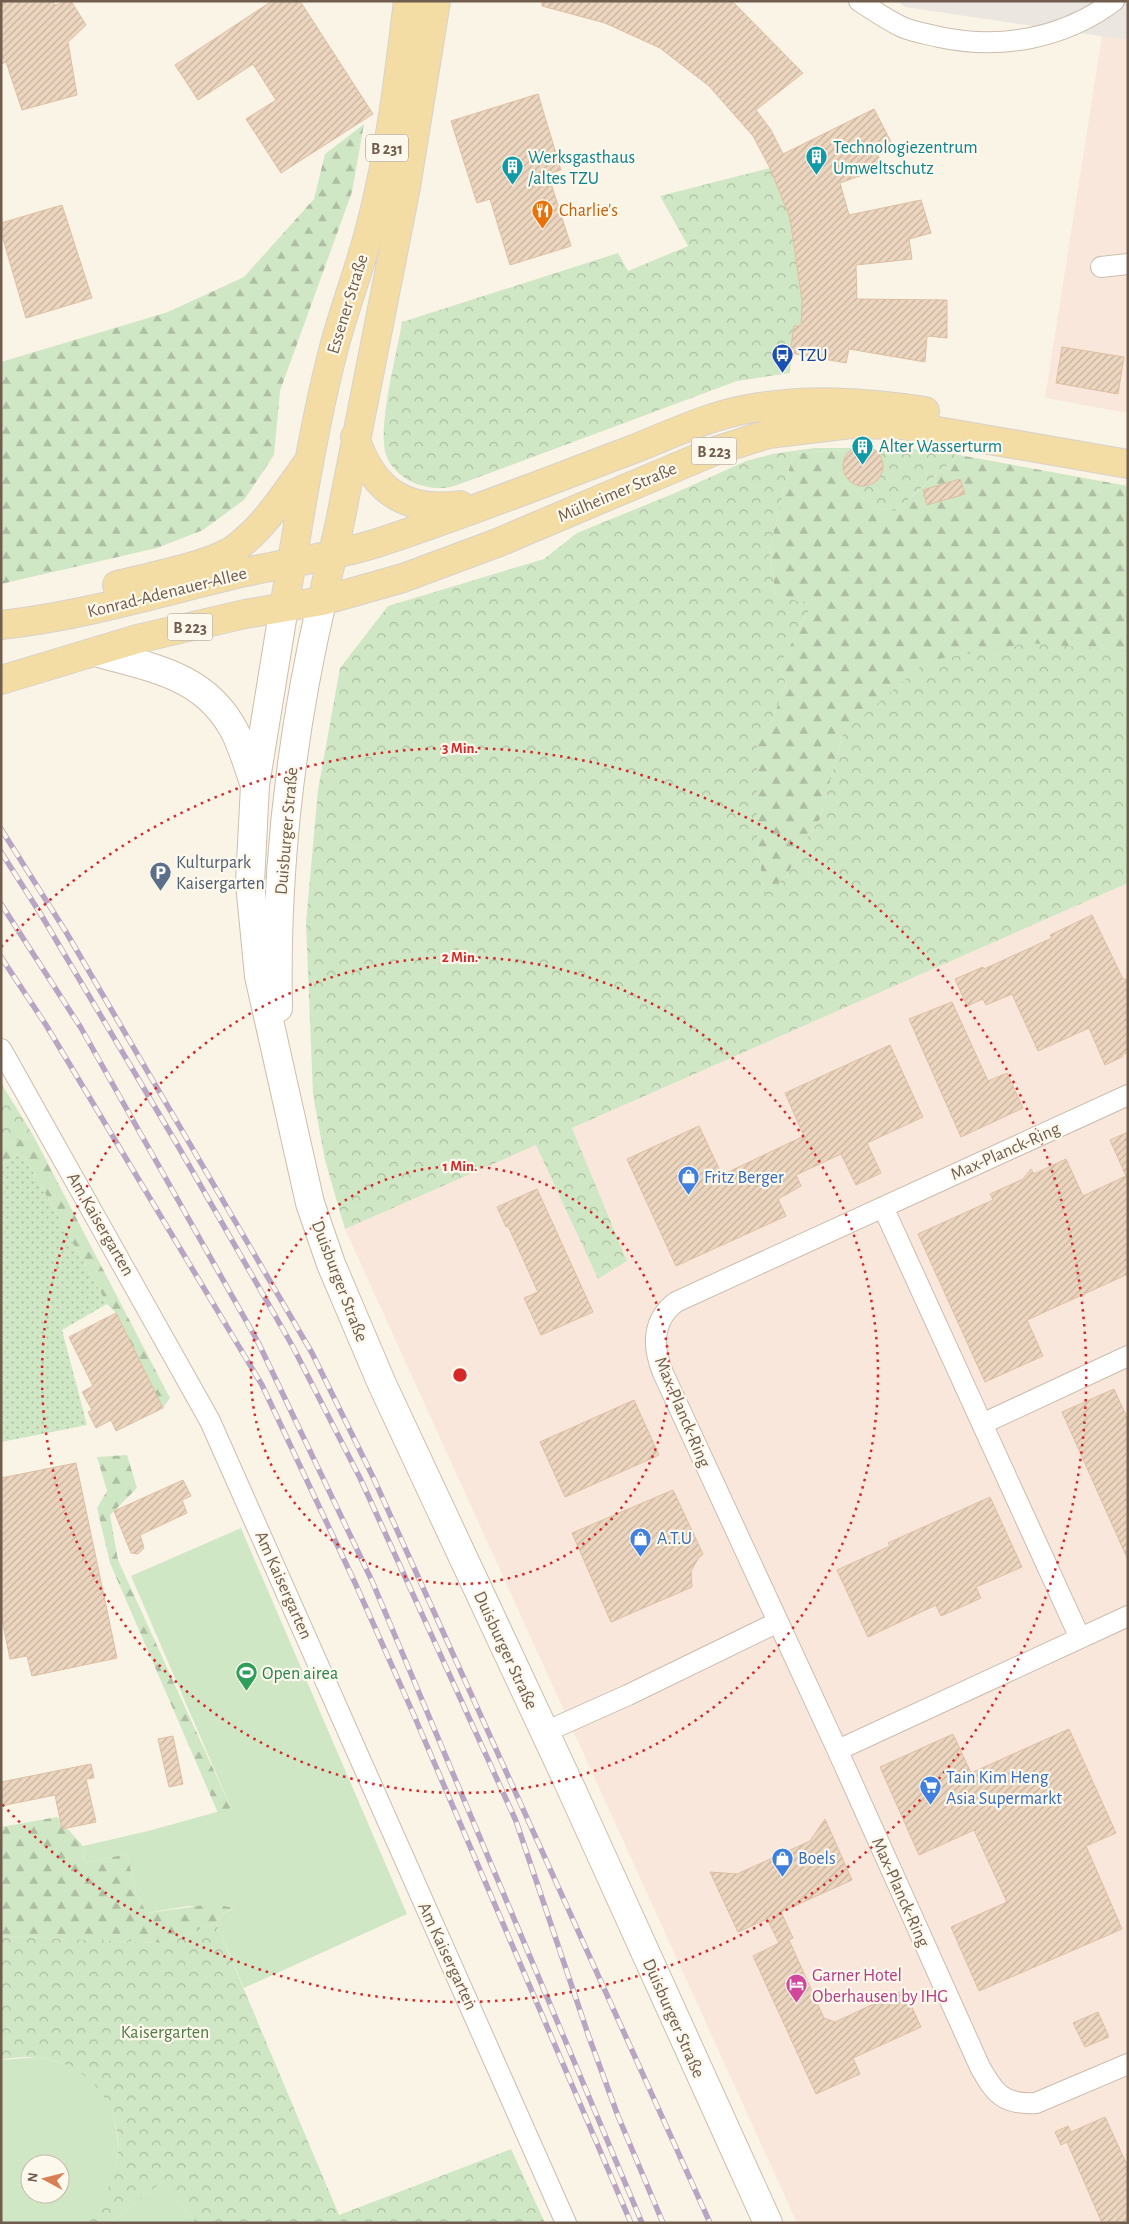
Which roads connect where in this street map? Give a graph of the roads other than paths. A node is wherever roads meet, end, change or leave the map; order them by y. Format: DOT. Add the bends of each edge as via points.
graph roads {
  1 [pos="408,1"];
  2 [pos="436,1"];
  3 [pos="859,1"];
  4 [pos="1114,1"];
  5 [pos="1128,264"];
  6 [pos="1101,267"];
  7 [pos="355,437"];
  8 [pos="1128,446"];
  9 [pos="310,460"];
  10 [pos="1128,464"];
  11 [pos="496,500"];
  12 [pos="333,554"];
  13 [pos="292,562"];
  14 [pos="322,600"];
  15 [pos="284,607"];
  16 [pos="1,625"];
  17 [pos="96,652"];
  18 [pos="1,680"];
  19 [pos="255,785"];
  20 [pos="1,1049"];
  21 [pos="280,1065"];
  22 [pos="1128,1095"];
  23 [pos="883,1207"];
  24 [pos="1128,1356"];
  25 [pos="982,1424"];
  26 [pos="1128,1616"];
  27 [pos="778,1622"];
  28 [pos="1080,1638"];
  29 [pos="545,1732"];
  30 [pos="838,1750"];
  31 [pos="1128,2064"];
  32 [pos="566,2223"];
  33 [pos="768,2223"];
  1 -- 9 [label="main road, Essener Straße / B 231" via="380,187 332,354"];
  2 -- 7 [label="main road, Essener Straße / B 231" via="406,187"];
  3 -- 4 [label="street" via="903,27 952,40 998,43 1063,30"];
  5 -- 6 [label="street"];
  7 -- 11 [label="main road" via="373,476 406,502 430,507"];
  7 -- 12 [label="main road, Essener Straße / B 231"];
  8 -- 11 [label="main road, Mülheimer Straße / B 223" via="874,403 797,402 749,409 686,426"];
  9 -- 13 [label="main road, Essener Straße / B 231"];
  9 -- 16 [label="main road" via="261,526 234,550 216,559 48,603"];
  10 -- 14 [label="main road, Mülheimer Straße / B 223" via="903,426 863,423 768,434 712,452 436,567"];
  11 -- 12 [label="main road, Mülheimer Straße / B 223" via="375,544"];
  12 -- 13 [label="main road, Konrad-Adenauer-Allee / B 223"];
  12 -- 14 [label="main road, Essener Straße / B 231"];
  13 -- 15 [label="main road, Essener Straße / B 231"];
  13 -- 16 [label="main road, Konrad-Adenauer-Allee / B 223" via="50,620"];
  14 -- 15 [label="main road, B 223"];
  14 -- 21 [label="main road, Duisburger Straße" via="287,797 277,966"];
  15 -- 17 [label="main road, B 223" via="146,637"];
  15 -- 19 [label="main road, Duisburger Straße"];
  17 -- 18 [label="main road, B 223"];
  17 -- 19 [label="main road" via="170,672 202,691 236,733"];
  19 -- 21 [label="main road, Duisburger Straße" via="250,858 252,919 259,976"];
  20 -- 32 [label="street, Am Kaisergarten" via="210,1421"];
  21 -- 29 [label="main road, Duisburger Straße" via="303,1176 338,1281 382,1384"];
  22 -- 23 [label="street, Max-Planck-Ring"];
  23 -- 25 [label="street"];
  23 -- 27 [label="street, Max-Planck-Ring" via="676,1302 663,1314 656,1330 656,1348 663,1373"];
  24 -- 25 [label="street"];
  25 -- 28 [label="street"];
  26 -- 28 [label="street"];
  27 -- 29 [label="street"];
  27 -- 30 [label="street, Max-Planck-Ring"];
  28 -- 30 [label="street"];
  29 -- 33 [label="main road, Duisburger Straße"];
  30 -- 31 [label="street, Max-Planck-Ring" via="980,2068 995,2090 1015,2103 1036,2104"];
}
